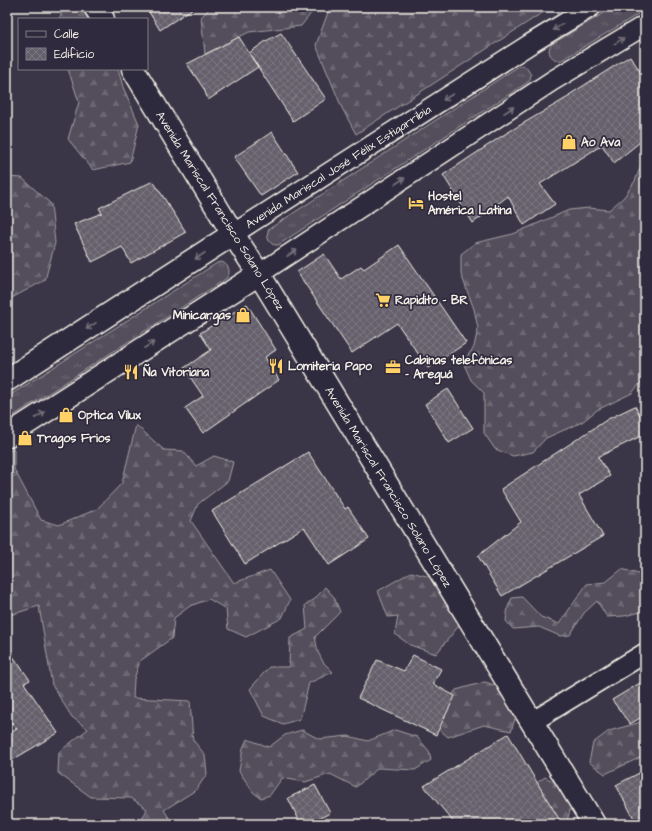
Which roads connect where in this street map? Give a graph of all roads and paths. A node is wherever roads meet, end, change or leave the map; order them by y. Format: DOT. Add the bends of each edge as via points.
graph roads {
  1 [pos="95,7"];
  2 [pos="591,7"];
  3 [pos="101,18"];
  4 [pos="645,25"];
  5 [pos="134,70"];
  6 [pos="233,234"];
  7 [pos="259,274"];
  8 [pos="7,380"];
  9 [pos="7,436"];
  10 [pos="645,653"];
  11 [pos="532,722"];
  12 [pos="594,824"];
  1 -- 3 [label="main road"];
  2 -- 6 [label="street, Avenida Mariscal José Félix Estigarribia, one-way"];
  7 -- 4 [label="street, one-way" via="552,81"];
  5 -- 6 [label="main road, Avenida Mariscal Francisco Solano López"];
  6 -- 7 [label="main road, Avenida Mariscal Francisco Solano López"];
  6 -- 8 [label="main road, Avenida Mariscal José Félix Estigarribia, one-way"];
  9 -- 7 [label="main road, one-way"];
  7 -- 11 [label="main road, Avenida Mariscal Francisco Solano López"];
  10 -- 11 [label="street"];
  11 -- 12 [label="main road, Avenida Mariscal Francisco Solano López"];
}
